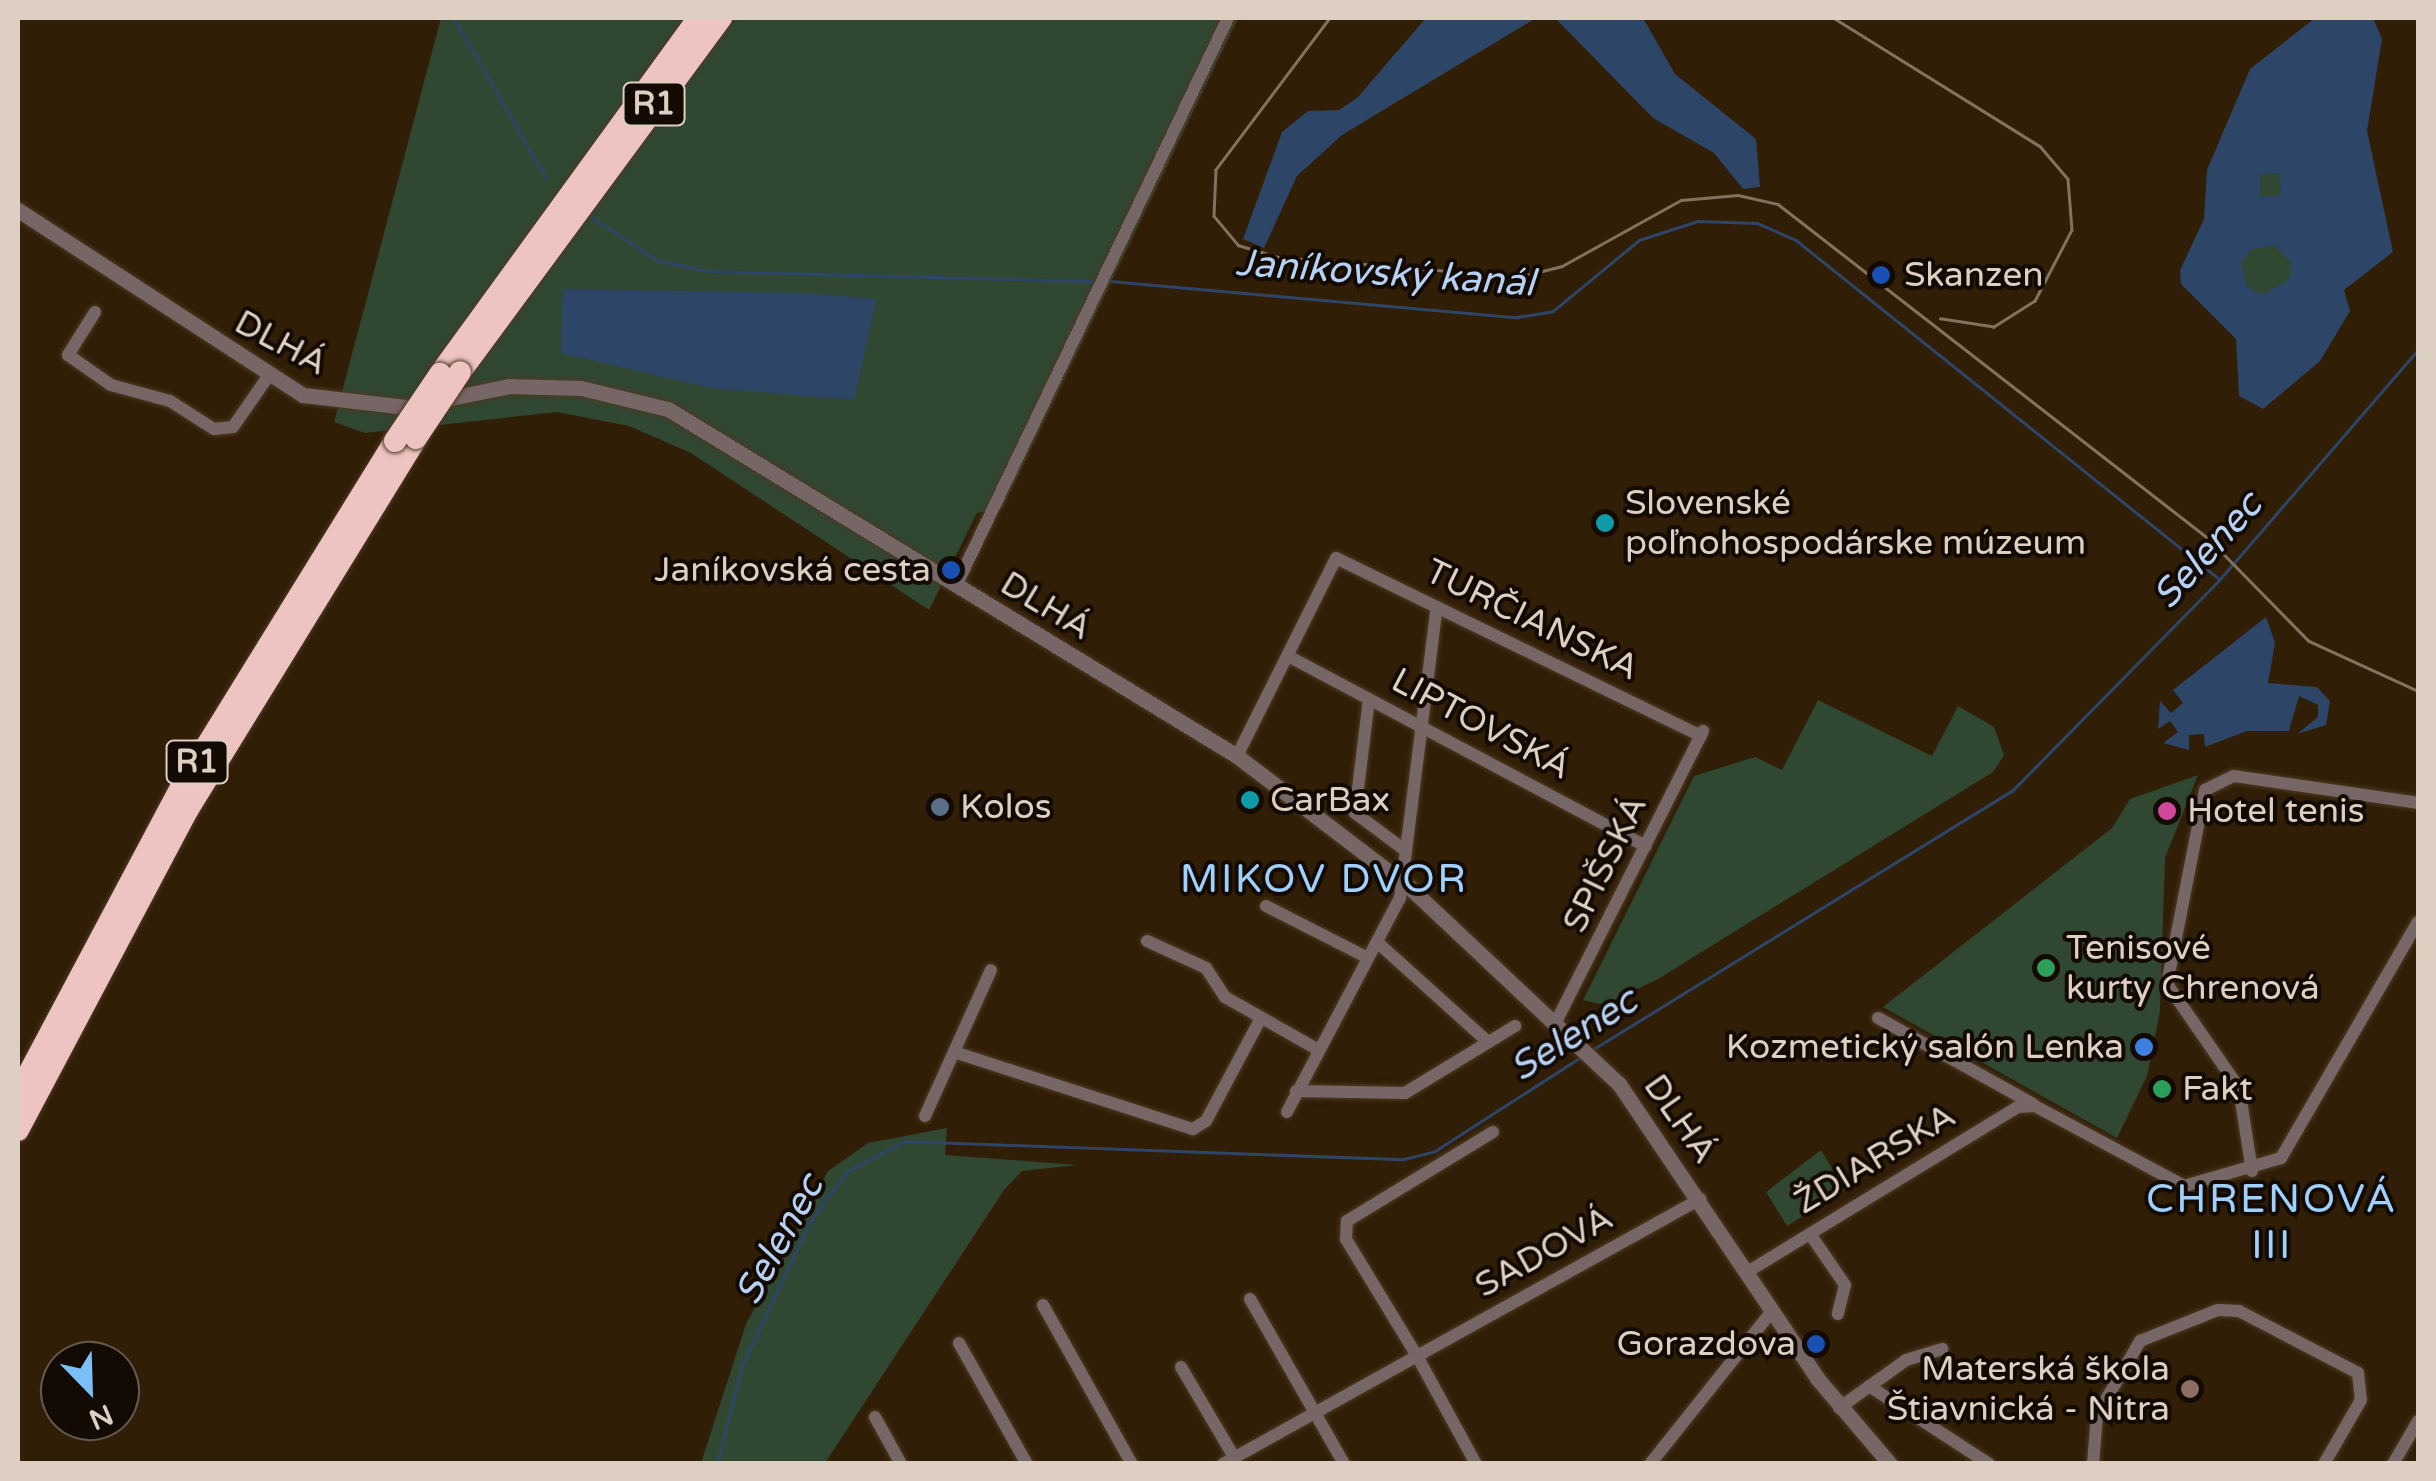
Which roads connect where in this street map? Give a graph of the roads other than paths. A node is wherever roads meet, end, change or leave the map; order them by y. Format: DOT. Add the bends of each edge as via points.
graph roads {
  1 [pos="699,18"];
  2 [pos="721,18"];
  3 [pos="1228,18"];
  4 [pos="18,210"];
  5 [pos="95,312"];
  6 [pos="450,373"];
  7 [pos="267,378"];
  8 [pos="406,440"];
  9 [pos="956,586"];
  10 [pos="1438,608"];
  11 [pos="1288,656"];
  12 [pos="1369,699"];
  13 [pos="1422,727"];
  14 [pos="1702,734"];
  15 [pos="1238,756"];
  16 [pos="2418,802"];
  17 [pos="1646,846"];
  18 [pos="1406,851"];
  19 [pos="1402,881"];
  20 [pos="1266,906"];
  21 [pos="2418,922"];
  22 [pos="1147,941"];
  23 [pos="1377,942"];
  24 [pos="1368,958"];
  25 [pos="992,970"];
  26 [pos="1260,1018"];
  27 [pos="1878,1018"];
  28 [pos="1556,1020"];
  29 [pos="1515,1026"];
  30 [pos="1488,1042"];
  31 [pos="1317,1048"];
  32 [pos="954,1052"];
  33 [pos="1296,1092"];
  34 [pos="18,1094"];
  35 [pos="2035,1106"];
  36 [pos="1287,1112"];
  37 [pos="925,1116"];
  38 [pos="18,1130"];
  39 [pos="1493,1132"];
  40 [pos="2252,1170"];
  41 [pos="1700,1199"];
  42 [pos="1810,1234"];
  43 [pos="1749,1271"];
  44 [pos="1250,1299"];
  45 [pos="1043,1306"];
  46 [pos="1773,1310"];
  47 [pos="1838,1314"];
  48 [pos="959,1343"];
  49 [pos="1942,1349"];
  50 [pos="1417,1356"];
  51 [pos="1182,1368"];
  52 [pos="1869,1386"];
  53 [pos="1839,1408"];
  54 [pos="1315,1412"];
  55 [pos="875,1417"];
  56 [pos="2418,1422"];
  57 [pos="1228,1460"];
  58 [pos="1881,1460"];
  59 [pos="902,1464"];
  60 [pos="1027,1464"];
  61 [pos="1132,1464"];
  62 [pos="1344,1464"];
  63 [pos="1476,1464"];
  64 [pos="1650,1464"];
  65 [pos="1989,1464"];
  66 [pos="2093,1464"];
  67 [pos="2324,1464"];
  68 [pos="2393,1464"];
  1 -- 6 [label="highway, R1"];
  2 -- 6 [label="highway, R1"];
  3 -- 9 [label="street"];
  4 -- 7 [label="street, DLHÁ"];
  5 -- 7 [label="street" via="68,354 111,385 170,401 214,428 232,427"];
  6 -- 8 [label="highway, R1, bridge"];
  7 -- 9 [label="street, DLHÁ" via="349,406 406,407 509,386 625,395 720,439"];
  8 -- 34 [label="highway, R1" via="182,786"];
  8 -- 38 [label="highway, R1" via="197,794"];
  9 -- 15 [label="street, DLHÁ"];
  10 -- 11 [label="street, TURČIANSKA" via="1336,558"];
  10 -- 13 [label="street"];
  10 -- 14 [label="street, TURČIANSKA"];
  11 -- 12 [label="street, LIPTOVSKÁ"];
  11 -- 15 [label="street"];
  12 -- 13 [label="street, LIPTOVSKÁ"];
  12 -- 18 [label="street" via="1355,812"];
  13 -- 17 [label="street, LIPTOVSKÁ"];
  13 -- 18 [label="street"];
  14 -- 17 [label="street, SPIŠSKÁ"];
  15 -- 19 [label="street, DLHÁ"];
  16 -- 40 [label="street" via="2234,776 2205,790 2167,984 2239,1088"];
  17 -- 28 [label="street, SPIŠSKÁ"];
  18 -- 19 [label="street"];
  19 -- 23 [label="street"];
  19 -- 28 [label="street, DLHÁ"];
  20 -- 24 [label="street"];
  21 -- 40 [label="street" via="2302,1135 2281,1158"];
  22 -- 26 [label="street" via="1206,968 1226,997"];
  23 -- 24 [label="street"];
  23 -- 30 [label="street"];
  24 -- 31 [label="street"];
  25 -- 32 [label="street"];
  26 -- 31 [label="street"];
  26 -- 32 [label="street" via="1206,1121 1192,1129"];
  27 -- 35 [label="street, ŽDIARSKA"];
  28 -- 41 [label="street, DLHÁ" via="1596,1059"];
  29 -- 30 [label="street"];
  30 -- 33 [label="street" via="1405,1093"];
  31 -- 33 [label="street"];
  32 -- 37 [label="street"];
  33 -- 36 [label="street"];
  35 -- 40 [label="street, ŽDIARSKA" via="2184,1186"];
  35 -- 42 [label="street, ŽDIARSKA"];
  39 -- 50 [label="street" via="1347,1221 1346,1239"];
  41 -- 43 [label="street, DLHÁ"];
  41 -- 50 [label="street, SADOVÁ"];
  42 -- 43 [label="street, ŽDIARSKA"];
  42 -- 47 [label="street" via="1845,1286"];
  43 -- 46 [label="street, DLHÁ"];
  44 -- 54 [label="street"];
  45 -- 61 [label="street"];
  46 -- 53 [label="street, DLHÁ"];
  46 -- 64 [label="street"];
  48 -- 60 [label="street"];
  49 -- 52 [label="street"];
  50 -- 54 [label="street, SADOVÁ"];
  50 -- 63 [label="street"];
  51 -- 57 [label="street"];
  52 -- 53 [label="street"];
  52 -- 65 [label="street"];
  53 -- 58 [label="street, DLHÁ"];
  54 -- 57 [label="street, SADOVÁ"];
  54 -- 62 [label="street"];
  55 -- 59 [label="street"];
  56 -- 68 [label="street"];
  66 -- 67 [label="street" via="2098,1415 2140,1341 2218,1310 2239,1311 2358,1374 2361,1400"];
}
